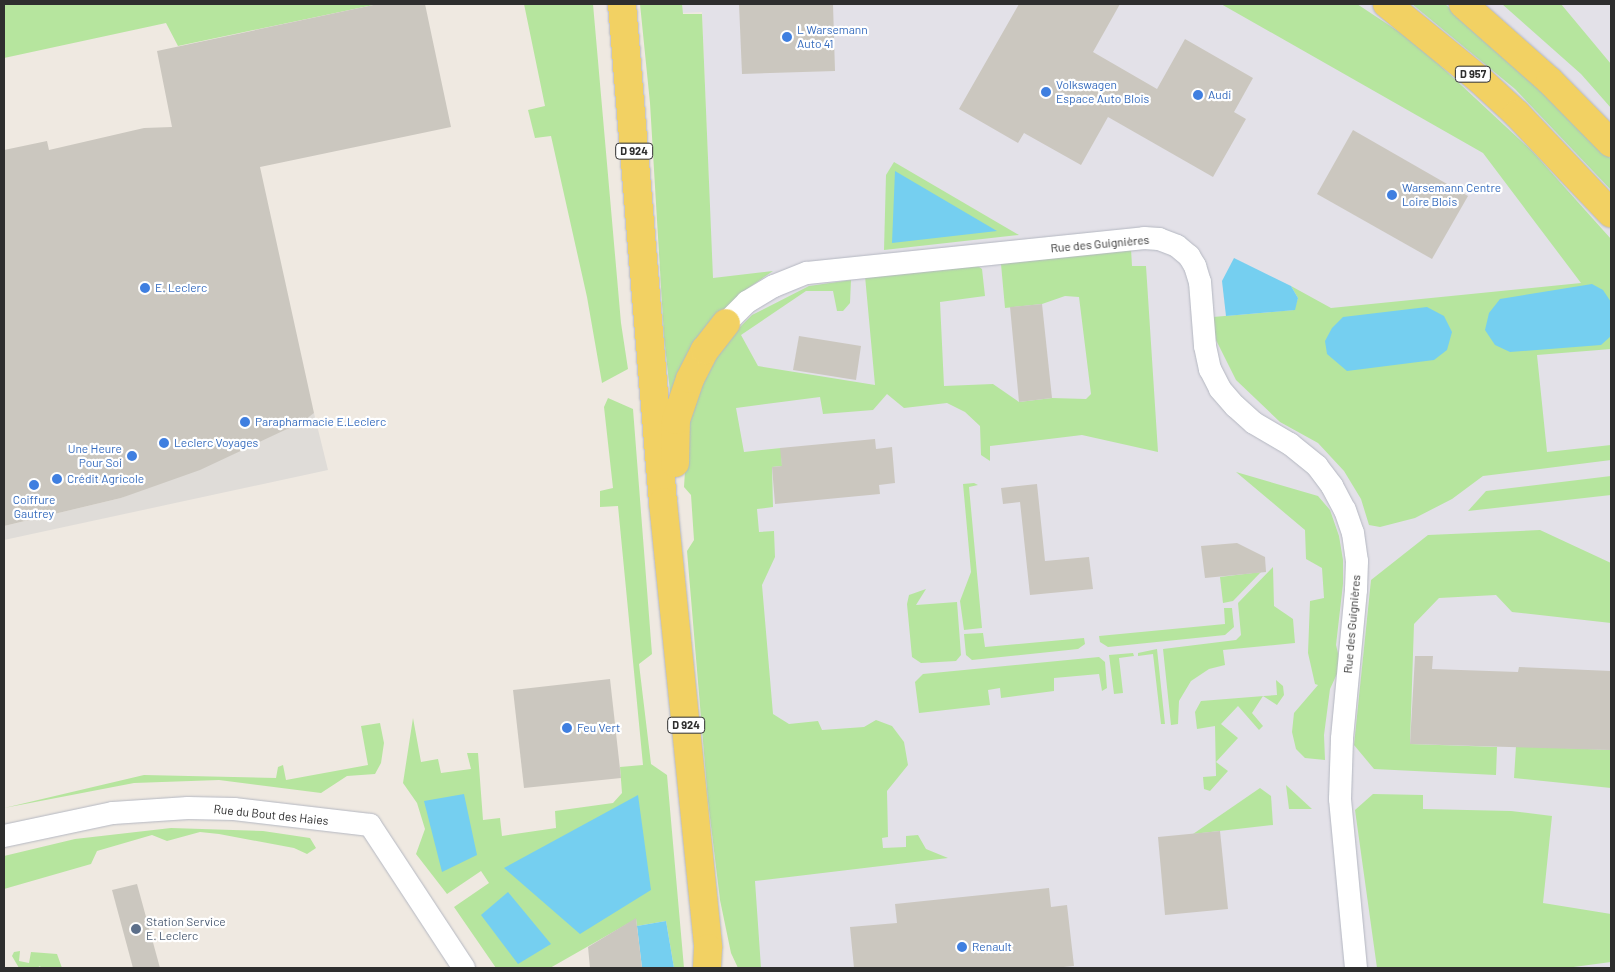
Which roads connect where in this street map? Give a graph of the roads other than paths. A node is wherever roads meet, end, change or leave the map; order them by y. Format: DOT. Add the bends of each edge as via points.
graph roads {
  1 [pos="622,4"];
  2 [pos="1387,4"];
  3 [pos="1463,4"];
  4 [pos="1611,143"];
  5 [pos="1611,213"];
  6 [pos="726,323"];
  7 [pos="663,502"];
  8 [pos="4,836"];
  9 [pos="710,962"];
  10 [pos="464,968"];
  11 [pos="1356,968"];
  1 -- 7 [label="main road, D 924"];
  2 -- 5 [label="main road, D 957" via="1518,114"];
  3 -- 4 [label="main road" via="1550,81"];
  6 -- 7 [label="main road" via="705,350 690,379 676,420 675,469"];
  6 -- 11 [label="street, Rue des Guignières" via="747,302 774,286 807,273 1144,238 1159,239 1189,256 1200,282 1210,369 1220,389 1254,423 1290,444 1317,466 1332,486 1353,533 1357,561 1356,590 1342,740 1340,799"];
  7 -- 9 [label="main road, D 924"];
  8 -- 10 [label="street, Rue du Bout des Haies" via="103,814 188,808 242,809 370,825"];
}
